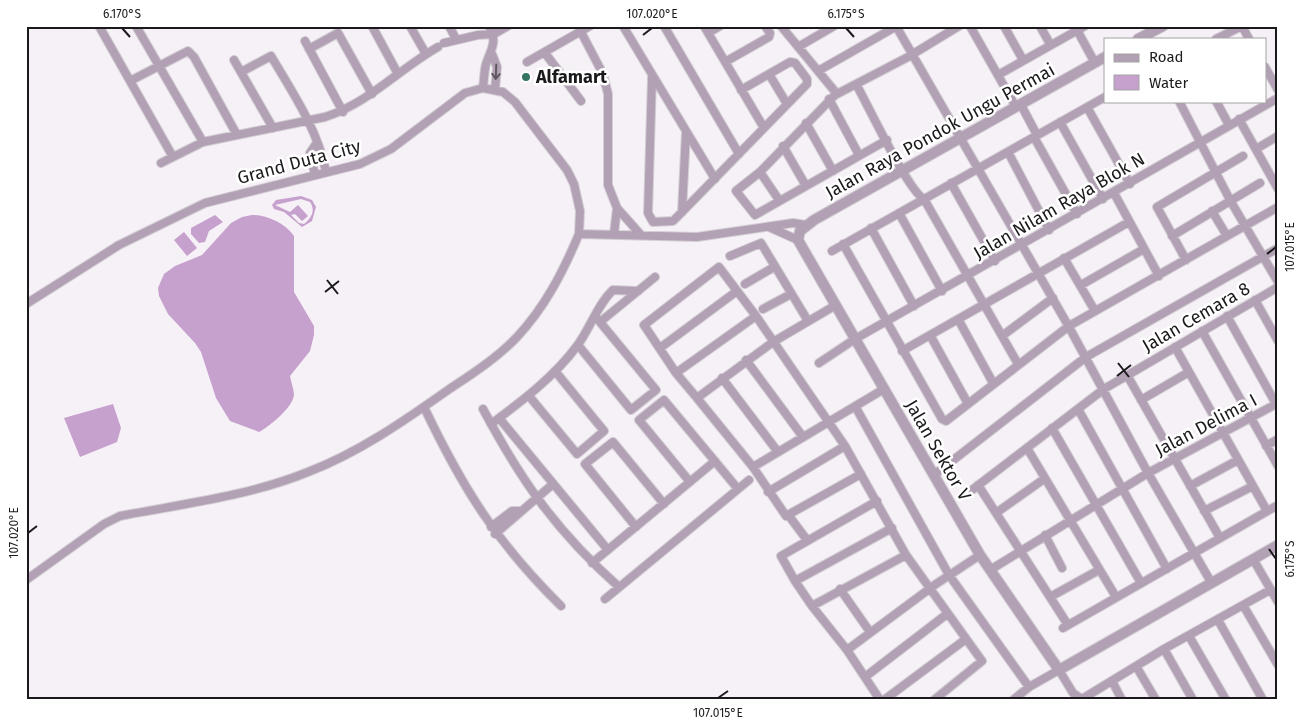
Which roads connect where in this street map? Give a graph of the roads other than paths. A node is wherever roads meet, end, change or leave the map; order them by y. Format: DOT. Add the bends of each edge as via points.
graph roads {
  1 [pos="99,26"];
  2 [pos="136,26"];
  3 [pos="372,26"];
  4 [pos="410,26"];
  5 [pos="449,26"];
  6 [pos="489,26"];
  7 [pos="508,26"];
  8 [pos="590,26"];
  9 [pos="623,26"];
  10 [pos="664,26"];
  11 [pos="720,26"];
  12 [pos="765,26"];
  13 [pos="781,26"];
  14 [pos="834,26"];
  15 [pos="897,26"];
  16 [pos="959,26"];
  17 [pos="970,26"];
  18 [pos="1004,26"];
  19 [pos="1040,26"];
  20 [pos="1163,26"];
  21 [pos="1242,26"];
  22 [pos="1081,28"];
  23 [pos="706,30"];
  24 [pos="581,32"];
  25 [pos="494,34"];
  26 [pos="1142,38"];
  27 [pos="1218,38"];
  28 [pos="1248,38"];
  29 [pos="456,39"];
  30 [pos="305,41"];
  31 [pos="1050,44"];
  32 [pos="798,47"];
  33 [pos="309,49"];
  34 [pos="545,52"];
  35 [pos="426,54"];
  36 [pos="492,54"];
  37 [pos="912,55"];
  38 [pos="1104,58"];
  39 [pos="234,60"];
  40 [pos="1023,60"];
  41 [pos="528,62"];
  42 [pos="726,62"];
  43 [pos="1095,62"];
  44 [pos="160,65"];
  45 [pos="1266,69"];
  46 [pos="818,71"];
  47 [pos="240,72"];
  48 [pos="398,74"];
  49 [pos="769,74"];
  50 [pos="998,75"];
  51 [pos="652,77"];
  52 [pos="130,81"];
  53 [pos="856,84"];
  54 [pos="482,88"];
  55 [pos="495,90"];
  56 [pos="741,90"];
  57 [pos="1278,90"];
  58 [pos="372,94"];
  59 [pos="837,94"];
  60 [pos="1104,98"];
  61 [pos="1278,98"];
  62 [pos="829,99"];
  63 [pos="581,101"];
  64 [pos="1179,102"];
  65 [pos="1217,102"];
  66 [pos="1252,102"];
  67 [pos="787,104"];
  68 [pos="1018,106"];
  69 [pos="1087,107"];
  70 [pos="1256,110"];
  71 [pos="343,112"];
  72 [pos="1240,119"];
  73 [pos="309,121"];
  74 [pos="1060,122"];
  75 [pos="806,123"];
  76 [pos="1229,125"];
  77 [pos="273,128"];
  78 [pos="764,128"];
  79 [pos="686,132"];
  80 [pos="237,136"];
  81 [pos="1036,136"];
  82 [pos="1278,136"];
  83 [pos="960,137"];
  84 [pos="887,140"];
  85 [pos="203,142"];
  86 [pos="1198,142"];
  87 [pos="316,144"];
  88 [pos="783,146"];
  89 [pos="1256,149"];
  90 [pos="1008,152"];
  91 [pos="739,154"];
  92 [pos="859,155"];
  93 [pos="1243,156"];
  94 [pos="173,157"];
  95 [pos="161,163"];
  96 [pos="979,168"];
  97 [pos="903,170"];
  98 [pos="1278,170"];
  99 [pos="833,171"];
  100 [pos="326,172"];
  101 [pos="760,172"];
  102 [pos="1215,172"];
  103 [pos="1270,174"];
  104 [pos="315,175"];
  105 [pos="714,179"];
  106 [pos="1260,182"];
  107 [pos="951,183"];
  108 [pos="1130,184"];
  109 [pos="806,186"];
  110 [pos="1278,189"];
  111 [pos="1114,193"];
  112 [pos="924,199"];
  113 [pos="1103,199"];
  114 [pos="779,200"];
  115 [pos="1230,200"];
  116 [pos="1278,207"];
  117 [pos="617,208"];
  118 [pos="1212,210"];
  119 [pos="682,212"];
  120 [pos="899,213"];
  121 [pos="1076,214"];
  122 [pos="1129,222"];
  123 [pos="806,225"];
  124 [pos="1244,226"];
  125 [pos="770,227"];
  126 [pos="871,228"];
  127 [pos="1050,230"];
  128 [pos="579,234"];
  129 [pos="614,234"];
  130 [pos="641,234"];
  131 [pos="1172,236"];
  132 [pos="1227,236"];
  133 [pos="798,240"];
  134 [pos="843,244"];
  135 [pos="1023,245"];
  136 [pos="1278,248"];
  137 [pos="1144,249"];
  138 [pos="832,251"];
  139 [pos="730,256"];
  140 [pos="1263,256"];
  141 [pos="1064,258"];
  142 [pos="1186,260"];
  143 [pos="995,261"];
  144 [pos="774,267"];
  145 [pos="1038,272"];
  146 [pos="968,276"];
  147 [pos="1159,276"];
  148 [pos="655,277"];
  149 [pos="1278,282"];
  150 [pos="746,284"];
  151 [pos="1081,285"];
  152 [pos="1278,287"];
  153 [pos="638,291"];
  154 [pos="737,291"];
  155 [pos="942,291"];
  156 [pos="791,294"];
  157 [pos="1053,298"];
  158 [pos="1256,300"];
  159 [pos="26,304"];
  160 [pos="985,304"];
  161 [pos="836,305"];
  162 [pos="914,306"];
  163 [pos="763,309"];
  164 [pos="1095,311"];
  165 [pos="756,316"];
  166 [pos="1226,316"];
  167 [pos="598,319"];
  168 [pos="958,319"];
  169 [pos="808,321"];
  170 [pos="886,322"];
  171 [pos="1069,326"];
  172 [pos="1202,331"];
  173 [pos="930,335"];
  174 [pos="1002,336"];
  175 [pos="856,339"];
  176 [pos="1278,341"];
  177 [pos="773,342"];
  178 [pos="578,346"];
  179 [pos="1175,347"];
  180 [pos="660,348"];
  181 [pos="902,351"];
  182 [pos="1086,357"];
  183 [pos="746,360"];
  184 [pos="819,363"];
  185 [pos="1018,364"];
  186 [pos="555,371"];
  187 [pos="1189,372"];
  188 [pos="676,373"];
  189 [pos="1127,375"];
  190 [pos="722,378"];
  191 [pos="993,383"];
  192 [pos="1104,389"];
  193 [pos="884,390"];
  194 [pos="529,396"];
  195 [pos="696,398"];
  196 [pos="1141,400"];
  197 [pos="967,402"];
  198 [pos="1277,404"];
  199 [pos="855,406"];
  200 [pos="424,407"];
  201 [pos="483,409"];
  202 [pos="1078,409"];
  203 [pos="499,418"];
  204 [pos="1251,418"];
  205 [pos="832,420"];
  206 [pos="491,424"];
  207 [pos="1052,428"];
  208 [pos="1224,432"];
  209 [pos="802,437"];
  210 [pos="1278,439"];
  211 [pos="844,446"];
  212 [pos="1266,446"];
  213 [pos="1027,448"];
  214 [pos="778,452"];
  215 [pos="1176,459"];
  216 [pos="1238,460"];
  217 [pos="715,461"];
  218 [pos="1278,466"];
  219 [pos="753,468"];
  220 [pos="1148,473"];
  221 [pos="861,474"];
  222 [pos="934,475"];
  223 [pos="1044,479"];
  224 [pos="749,480"];
  225 [pos="690,482"];
  226 [pos="553,484"];
  227 [pos="1190,486"];
  228 [pos="1253,486"];
  229 [pos="738,489"];
  230 [pos="1122,489"];
  231 [pos="768,492"];
  232 [pos="536,499"];
  233 [pos="876,501"];
  234 [pos="664,504"];
  235 [pos="1096,505"];
  236 [pos="1278,505"];
  237 [pos="1204,511"];
  238 [pos="1267,512"];
  239 [pos="996,513"];
  240 [pos="789,516"];
  241 [pos="1070,520"];
  242 [pos="636,527"];
  243 [pos="892,528"];
  244 [pos="493,530"];
  245 [pos="1045,534"];
  246 [pos="1220,538"];
  247 [pos="807,540"];
  248 [pos="1278,545"];
  249 [pos="608,550"];
  250 [pos="1020,550"];
  251 [pos="1195,552"];
  252 [pos="906,555"];
  253 [pos="980,555"];
  254 [pos="1253,559"];
  255 [pos="592,563"];
  256 [pos="1062,568"];
  257 [pos="1167,568"];
  258 [pos="990,570"];
  259 [pos="1099,570"];
  260 [pos="949,575"];
  261 [pos="26,580"];
  262 [pos="795,581"];
  263 [pos="1211,582"];
  264 [pos="1140,583"];
  265 [pos="619,587"];
  266 [pos="932,587"];
  267 [pos="840,589"];
  268 [pos="1270,590"];
  269 [pos="1050,597"];
  270 [pos="1116,597"];
  271 [pos="605,599"];
  272 [pos="1278,602"];
  273 [pos="1243,605"];
  274 [pos="562,606"];
  275 [pos="812,606"];
  276 [pos="947,614"];
  277 [pos="1218,620"];
  278 [pos="870,632"];
  279 [pos="1189,636"];
  280 [pos="966,639"];
  281 [pos="1164,649"];
  282 [pos="848,650"];
  283 [pos="1278,665"];
  284 [pos="1136,666"];
  285 [pos="1059,670"];
  286 [pos="865,677"];
  287 [pos="1112,681"];
  288 [pos="1029,688"];
  289 [pos="1016,698"];
  290 [pos="1083,699"];
  291 [pos="880,700"];
  292 [pos="884,700"];
  293 [pos="934,700"];
  294 [pos="1122,700"];
  295 [pos="1156,700"];
  296 [pos="1193,700"];
  297 [pos="1226,700"];
  298 [pos="1263,700"];
  1 -- 52 [label="street"];
  2 -- 44 [label="street"];
  3 -- 48 [label="street"];
  4 -- 35 [label="street"];
  5 -- 29 [label="street"];
  6 -- 25 [label="street"];
  7 -- 25 [label="street"];
  8 -- 24 [label="street"];
  9 -- 51 [label="street"];
  10 -- 91 [label="street"];
  11 -- 23 [label="street"];
  12 -- 42 [label="street" via="769,37"];
  13 -- 32 [label="street"];
  14 -- 32 [label="street"];
  15 -- 37 [label="street"];
  15 -- 46 [label="street"];
  16 -- 37 [label="street"];
  17 -- 50 [label="street"];
  18 -- 40 [label="street"];
  19 -- 31 [label="street"];
  20 -- 26 [label="street"];
  21 -- 27 [label="street"];
  21 -- 28 [label="street"];
  22 -- 31 [label="street"];
  22 -- 43 [label="street"];
  23 -- 42 [label="street"];
  24 -- 34 [label="street"];
  24 -- 117 [label="street" via="606,84 609,111 607,175"];
  25 -- 29 [label="street"];
  25 -- 36 [label="street"];
  29 -- 35 [label="street"];
  30 -- 33 [label="street"];
  31 -- 40 [label="street"];
  32 -- 46 [label="street"];
  33 -- 58 [label="street" via="338,33"];
  33 -- 71 [label="street"];
  34 -- 41 [label="street"];
  34 -- 63 [label="street"];
  35 -- 48 [label="street"];
  36 -- 54 [label="street" via="486,64"];
  36 -- 55 [label="street, one-way" via="497,67"];
  37 -- 53 [label="street"];
  37 -- 83 [label="street"];
  38 -- 43 [label="street, Jalan Raya Pondok Ungu Permai"];
  39 -- 47 [label="street"];
  40 -- 50 [label="street"];
  42 -- 56 [label="street"];
  43 -- 68 [label="street, Jalan Raya Pondok Ungu Permai"];
  44 -- 52 [label="street"];
  44 -- 80 [label="street" via="188,51"];
  44 -- 85 [label="street"];
  45 -- 57 [label="street"];
  46 -- 59 [label="street"];
  47 -- 73 [label="street" via="271,56"];
  47 -- 77 [label="street"];
  48 -- 58 [label="street"];
  49 -- 56 [label="street"];
  49 -- 67 [label="street"];
  49 -- 67 [label="street" via="790,62 795,63 807,79 807,84"];
  50 -- 68 [label="street"];
  51 -- 79 [label="street"];
  51 -- 119 [label="street" via="648,213 653,222 673,222"];
  52 -- 94 [label="street"];
  53 -- 59 [label="street"];
  53 -- 84 [label="street"];
  54 -- 55 [label="street"];
  54 -- 100 [label="street, Grand Duta City" via="465,93 391,149 360,164"];
  55 -- 128 [label="street" via="515,102 567,170 574,184 580,212"];
  56 -- 78 [label="street"];
  58 -- 71 [label="street"];
  59 -- 62 [label="street"];
  60 -- 69 [label="street"];
  61 -- 70 [label="street, Jalan Nilam Raya Blok N"];
  62 -- 75 [label="street"];
  62 -- 92 [label="street"];
  64 -- 86 [label="street"];
  65 -- 76 [label="street"];
  66 -- 70 [label="street"];
  67 -- 78 [label="street"];
  68 -- 81 [label="street"];
  68 -- 83 [label="street, Jalan Raya Pondok Ungu Permai"];
  69 -- 74 [label="street"];
  69 -- 108 [label="street"];
  70 -- 72 [label="street, Jalan Nilam Raya Blok N"];
  71 -- 73 [label="street"];
  72 -- 76 [label="street, Jalan Nilam Raya Blok N"];
  72 -- 89 [label="street"];
  73 -- 77 [label="street"];
  73 -- 87 [label="street"];
  74 -- 81 [label="street"];
  74 -- 113 [label="street"];
  75 -- 88 [label="street"];
  75 -- 99 [label="street"];
  76 -- 86 [label="street, Jalan Nilam Raya Blok N"];
  77 -- 80 [label="street"];
  78 -- 91 [label="street"];
  79 -- 105 [label="street"];
  79 -- 119 [label="street"];
  80 -- 85 [label="street"];
  81 -- 90 [label="street"];
  81 -- 121 [label="street"];
  82 -- 89 [label="street"];
  83 -- 96 [label="street"];
  83 -- 97 [label="street, Jalan Raya Pondok Ungu Permai"];
  84 -- 92 [label="street"];
  84 -- 97 [label="street"];
  85 -- 94 [label="street"];
  86 -- 102 [label="street"];
  86 -- 108 [label="street, Jalan Nilam Raya Blok N"];
  87 -- 100 [label="street" via="322,152"];
  87 -- 104 [label="street" via="310,152"];
  88 -- 101 [label="street"];
  88 -- 109 [label="street"];
  89 -- 103 [label="street"];
  90 -- 96 [label="street"];
  90 -- 127 [label="street"];
  91 -- 105 [label="street"];
  92 -- 99 [label="street"];
  93 -- 102 [label="street"];
  94 -- 95 [label="street"];
  96 -- 107 [label="street"];
  96 -- 135 [label="street"];
  97 -- 112 [label="street" via="918,196"];
  97 -- 123 [label="street, Jalan Raya Pondok Ungu Permai"];
  98 -- 103 [label="street"];
  99 -- 109 [label="street"];
  100 -- 104 [label="street, Grand Duta City"];
  101 -- 114 [label="street"];
  101 -- 114 [label="street" via="736,191 755,215"];
  102 -- 115 [label="street"];
  102 -- 131 [label="street" via="1157,207"];
  103 -- 110 [label="street"];
  104 -- 159 [label="street, Grand Duta City" via="205,203 119,245"];
  105 -- 119 [label="street"];
  106 -- 115 [label="street"];
  107 -- 112 [label="street"];
  107 -- 143 [label="street"];
  108 -- 111 [label="street, Jalan Nilam Raya Blok N"];
  109 -- 114 [label="street"];
  111 -- 113 [label="street, Jalan Nilam Raya Blok N"];
  111 -- 122 [label="street"];
  112 -- 120 [label="street"];
  112 -- 146 [label="street"];
  113 -- 121 [label="street, Jalan Nilam Raya Blok N"];
  115 -- 118 [label="street"];
  115 -- 124 [label="street"];
  116 -- 124 [label="street"];
  117 -- 129 [label="street"];
  117 -- 130 [label="street"];
  118 -- 131 [label="street"];
  118 -- 132 [label="street"];
  120 -- 126 [label="street"];
  120 -- 155 [label="street"];
  121 -- 127 [label="street, Jalan Nilam Raya Blok N"];
  122 -- 137 [label="street"];
  122 -- 141 [label="street"];
  123 -- 125 [label="street" via="793,223"];
  123 -- 133 [label="street"];
  124 -- 132 [label="street"];
  124 -- 140 [label="street"];
  125 -- 130 [label="street" via="697,238"];
  125 -- 133 [label="street"];
  126 -- 134 [label="street"];
  126 -- 162 [label="street"];
  127 -- 135 [label="street, Jalan Nilam Raya Blok N"];
  128 -- 129 [label="street"];
  128 -- 200 [label="street" via="564,270 542,306 517,337 494,359"];
  129 -- 130 [label="street"];
  131 -- 142 [label="street"];
  132 -- 142 [label="street"];
  133 -- 161 [label="street, Jalan Sektor V"];
  134 -- 138 [label="street"];
  134 -- 170 [label="street"];
  135 -- 143 [label="street, Jalan Nilam Raya Blok N"];
  135 -- 145 [label="street"];
  136 -- 140 [label="street"];
  137 -- 147 [label="street"];
  137 -- 151 [label="street"];
  139 -- 144 [label="street" via="760,242"];
  140 -- 149 [label="street"];
  140 -- 182 [label="street"];
  141 -- 145 [label="street"];
  141 -- 151 [label="street"];
  142 -- 147 [label="street"];
  143 -- 146 [label="street, Jalan Nilam Raya Blok N"];
  144 -- 150 [label="street"];
  144 -- 156 [label="street"];
  145 -- 157 [label="street"];
  145 -- 160 [label="street"];
  146 -- 155 [label="street, Jalan Nilam Raya Blok N"];
  146 -- 160 [label="street"];
  147 -- 164 [label="street"];
  148 -- 153 [label="street"];
  151 -- 164 [label="street"];
  152 -- 158 [label="street, Jalan Cemara 8"];
  153 -- 167 [label="street"];
  153 -- 167 [label="street" via="613,290"];
  154 -- 165 [label="street"];
  154 -- 180 [label="street"];
  154 -- 180 [label="street" via="719,267 682,293 644,324"];
  155 -- 162 [label="street, Jalan Nilam Raya Blok N"];
  156 -- 163 [label="street"];
  156 -- 169 [label="street"];
  157 -- 171 [label="street"];
  157 -- 174 [label="street"];
  158 -- 166 [label="street, Jalan Cemara 8"];
  158 -- 176 [label="street"];
  160 -- 168 [label="street"];
  160 -- 174 [label="street"];
  161 -- 169 [label="street"];
  161 -- 175 [label="street, Jalan Sektor V"];
  162 -- 170 [label="street, Jalan Nilam Raya Blok N"];
  164 -- 171 [label="street"];
  165 -- 177 [label="street"];
  165 -- 188 [label="street"];
  166 -- 172 [label="street, Jalan Cemara 8"];
  166 -- 198 [label="street"];
  167 -- 178 [label="street"];
  167 -- 178 [label="street" via="656,390 631,410"];
  168 -- 173 [label="street"];
  168 -- 191 [label="street"];
  169 -- 177 [label="street"];
  170 -- 175 [label="street, Jalan Nilam Raya Blok N"];
  170 -- 181 [label="street"];
  171 -- 182 [label="street"];
  171 -- 185 [label="street"];
  172 -- 179 [label="street, Jalan Cemara 8"];
  172 -- 204 [label="street"];
  173 -- 181 [label="street"];
  173 -- 197 [label="street"];
  174 -- 185 [label="street"];
  175 -- 184 [label="street, Jalan Nilam Raya Blok N"];
  175 -- 193 [label="street, Jalan Sektor V"];
  177 -- 183 [label="street"];
  177 -- 205 [label="street"];
  178 -- 186 [label="street"];
  179 -- 187 [label="street"];
  179 -- 189 [label="street, Jalan Cemara 8"];
  180 -- 188 [label="street"];
  181 -- 197 [label="street" via="943,420"];
  182 -- 192 [label="street"];
  182 -- 222 [label="street"];
  183 -- 190 [label="street"];
  183 -- 209 [label="street"];
  185 -- 191 [label="street"];
  186 -- 194 [label="street"];
  186 -- 194 [label="street" via="604,431 577,454"];
  187 -- 196 [label="street"];
  187 -- 208 [label="street"];
  188 -- 195 [label="street"];
  189 -- 192 [label="street, Jalan Cemara 8"];
  189 -- 196 [label="street"];
  190 -- 195 [label="street"];
  190 -- 214 [label="street"];
  191 -- 197 [label="street"];
  192 -- 202 [label="street, Jalan Cemara 8"];
  192 -- 220 [label="street"];
  193 -- 199 [label="street"];
  193 -- 222 [label="street, Jalan Sektor V"];
  194 -- 203 [label="street"];
  195 -- 219 [label="street"];
  196 -- 215 [label="street"];
  198 -- 204 [label="street, Jalan Delima I"];
  199 -- 205 [label="street"];
  199 -- 260 [label="street"];
  200 -- 244 [label="street" via="466,491"];
  200 -- 261 [label="street" via="361,446 308,472 259,488 120,516"];
  201 -- 206 [label="street"];
  202 -- 207 [label="street, Jalan Cemara 8"];
  202 -- 230 [label="street"];
  203 -- 206 [label="street"];
  203 -- 226 [label="street"];
  204 -- 208 [label="street, Jalan Delima I"];
  204 -- 212 [label="street"];
  205 -- 209 [label="street"];
  205 -- 211 [label="street"];
  206 -- 232 [label="street"];
  207 -- 213 [label="street, Jalan Cemara 8"];
  207 -- 235 [label="street"];
  208 -- 215 [label="street, Jalan Delima I"];
  208 -- 216 [label="street"];
  209 -- 214 [label="street"];
  210 -- 212 [label="street"];
  211 -- 221 [label="street"];
  211 -- 231 [label="street"];
  212 -- 218 [label="street"];
  213 -- 223 [label="street"];
  213 -- 239 [label="street, Jalan Cemara 8" via="975,487"];
  214 -- 219 [label="street"];
  215 -- 220 [label="street, Jalan Delima I"];
  215 -- 227 [label="street"];
  216 -- 227 [label="street"];
  216 -- 228 [label="street"];
  217 -- 225 [label="street"];
  217 -- 225 [label="street" via="664,400 640,420"];
  217 -- 229 [label="street"];
  219 -- 231 [label="street"];
  220 -- 230 [label="street, Jalan Delima I"];
  220 -- 251 [label="street"];
  221 -- 233 [label="street"];
  221 -- 240 [label="street"];
  222 -- 253 [label="street, Jalan Sektor V"];
  223 -- 239 [label="street"];
  223 -- 241 [label="street"];
  224 -- 229 [label="street"];
  225 -- 234 [label="street"];
  226 -- 232 [label="street"];
  226 -- 249 [label="street"];
  227 -- 237 [label="street"];
  228 -- 237 [label="street"];
  228 -- 238 [label="street"];
  229 -- 265 [label="street"];
  230 -- 235 [label="street, Jalan Delima I"];
  230 -- 257 [label="street"];
  231 -- 240 [label="street" via="784,515"];
  232 -- 244 [label="street" via="517,517"];
  232 -- 255 [label="street"];
  233 -- 243 [label="street"];
  233 -- 247 [label="street"];
  234 -- 242 [label="street"];
  234 -- 242 [label="street" via="613,442 586,464"];
  235 -- 241 [label="street, Jalan Delima I"];
  235 -- 264 [label="street"];
  236 -- 238 [label="street"];
  237 -- 246 [label="street"];
  238 -- 246 [label="street"];
  239 -- 250 [label="street"];
  240 -- 247 [label="street"];
  241 -- 245 [label="street, Jalan Delima I"];
  241 -- 259 [label="street"];
  242 -- 249 [label="street"];
  243 -- 252 [label="street"];
  243 -- 262 [label="street"];
  244 -- 274 [label="street" via="530,576"];
  245 -- 250 [label="street, Jalan Delima I"];
  245 -- 256 [label="street"];
  246 -- 251 [label="street"];
  247 -- 262 [label="street" via="780,558"];
  248 -- 254 [label="street"];
  249 -- 255 [label="street"];
  250 -- 258 [label="street, Jalan Delima I"];
  250 -- 269 [label="street"];
  251 -- 257 [label="street"];
  251 -- 263 [label="street"];
  252 -- 266 [label="street"];
  252 -- 267 [label="street"];
  253 -- 258 [label="street, Jalan Sektor V"];
  253 -- 260 [label="street"];
  254 -- 263 [label="street"];
  254 -- 268 [label="street"];
  255 -- 265 [label="street"];
  257 -- 264 [label="street"];
  258 -- 285 [label="street, Jalan Sektor V"];
  259 -- 269 [label="street"];
  259 -- 270 [label="street"];
  260 -- 266 [label="street"];
  260 -- 288 [label="street"];
  262 -- 275 [label="street"];
  263 -- 285 [label="street"];
  264 -- 270 [label="street"];
  265 -- 271 [label="street"];
  266 -- 276 [label="street"];
  266 -- 278 [label="street"];
  267 -- 275 [label="street"];
  267 -- 278 [label="street"];
  268 -- 272 [label="street"];
  268 -- 273 [label="street"];
  269 -- 270 [label="street" via="1066,626"];
  273 -- 277 [label="street"];
  273 -- 283 [label="street"];
  275 -- 282 [label="street"];
  276 -- 280 [label="street"];
  276 -- 286 [label="street"];
  277 -- 279 [label="street"];
  277 -- 298 [label="street"];
  278 -- 282 [label="street"];
  279 -- 281 [label="street"];
  279 -- 297 [label="street"];
  280 -- 292 [label="street"];
  280 -- 293 [label="street" via="982,663"];
  281 -- 284 [label="street"];
  281 -- 296 [label="street"];
  282 -- 286 [label="street"];
  284 -- 287 [label="street"];
  284 -- 295 [label="street"];
  285 -- 288 [label="street"];
  285 -- 290 [label="street" via="1073,692"];
  286 -- 291 [label="street"];
  287 -- 290 [label="street"];
  287 -- 294 [label="street"];
  288 -- 289 [label="street"];
}
